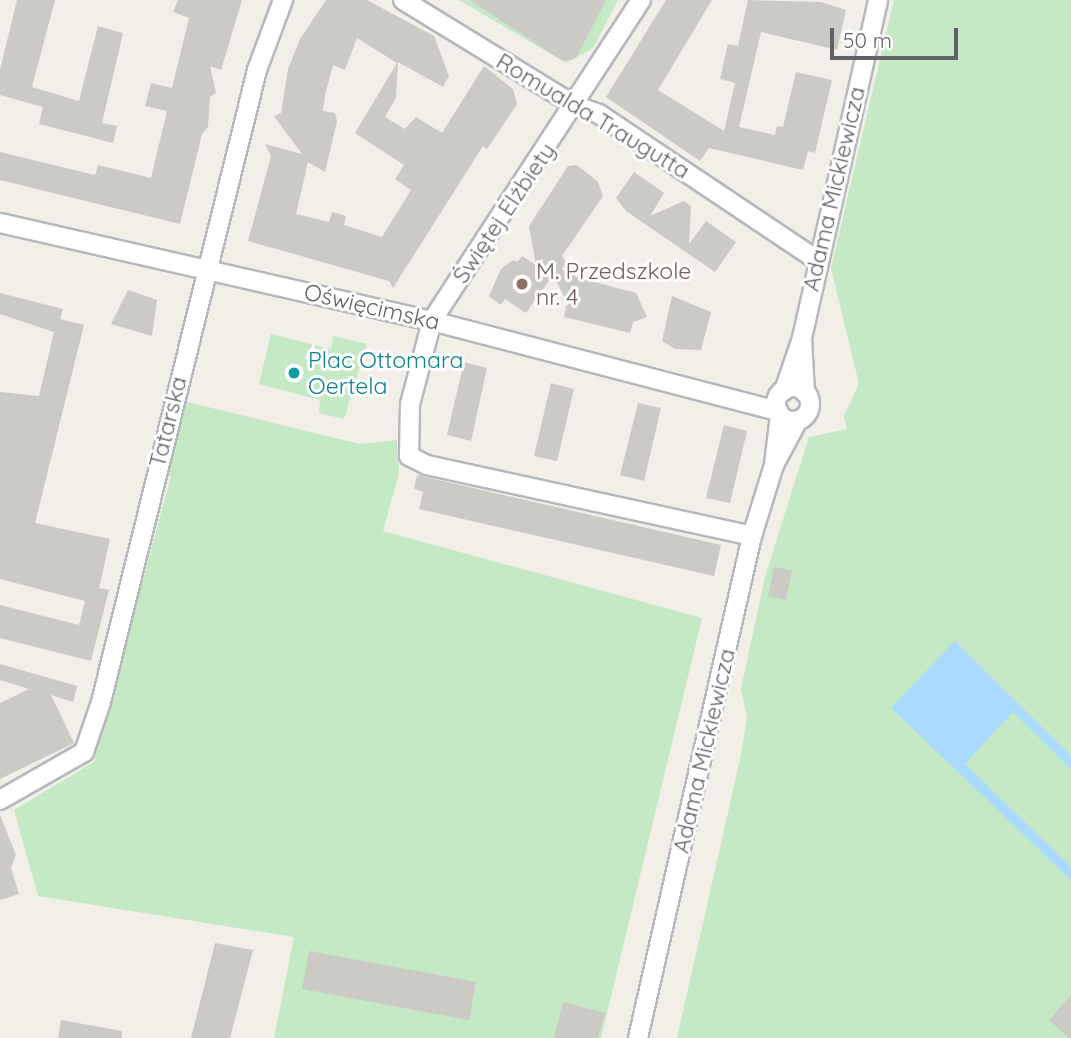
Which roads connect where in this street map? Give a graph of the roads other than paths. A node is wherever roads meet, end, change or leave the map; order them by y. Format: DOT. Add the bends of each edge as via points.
graph roads {
  1 [pos="283,0"];
  2 [pos="403,0"];
  3 [pos="641,0"];
  4 [pos="878,0"];
  5 [pos="576,106"];
  6 [pos="0,223"];
  7 [pos="816,259"];
  8 [pos="205,269"];
  9 [pos="432,321"];
  10 [pos="802,338"];
  11 [pos="805,393"];
  12 [pos="780,403"];
  13 [pos="798,420"];
  14 [pos="774,465"];
  15 [pos="752,536"];
  16 [pos="0,800"];
  17 [pos="638,1038"];
  1 -- 8 [label="street, Tatarska" via="257,70"];
  2 -- 5 [label="street, Romualda Traugutta"];
  3 -- 5 [label="street, Świętej Elżbiety"];
  4 -- 7 [label="street, Adama Mickiewicza"];
  5 -- 7 [label="street, Romualda Traugutta" via="599,114"];
  5 -- 9 [label="street, Świętej Elżbiety"];
  6 -- 8 [label="street, Oświęcimska"];
  7 -- 10 [label="street, Adama Mickiewicza"];
  8 -- 9 [label="street, Oświęcimska"];
  8 -- 16 [label="street, Tatarska" via="101,702 83,752"];
  9 -- 12 [label="street, Oświęcimska" via="742,398"];
  9 -- 15 [label="street, Świętej Elżbiety" via="410,404 409,456 427,466"];
  10 -- 11 [label="street, Adama Mickiewicza"];
  10 -- 12 [label="street, Adama Mickiewicza"];
  11 -- 12 [label="street" via="794,388"];
  11 -- 13 [label="street, Adama Mickiewicza" via="809,409"];
  12 -- 13 [label="street"];
  12 -- 14 [label="street, Adama Mickiewicza"];
  13 -- 14 [label="street, Adama Mickiewicza"];
  14 -- 15 [label="street, Adama Mickiewicza"];
  15 -- 17 [label="street, Adama Mickiewicza"];
}
